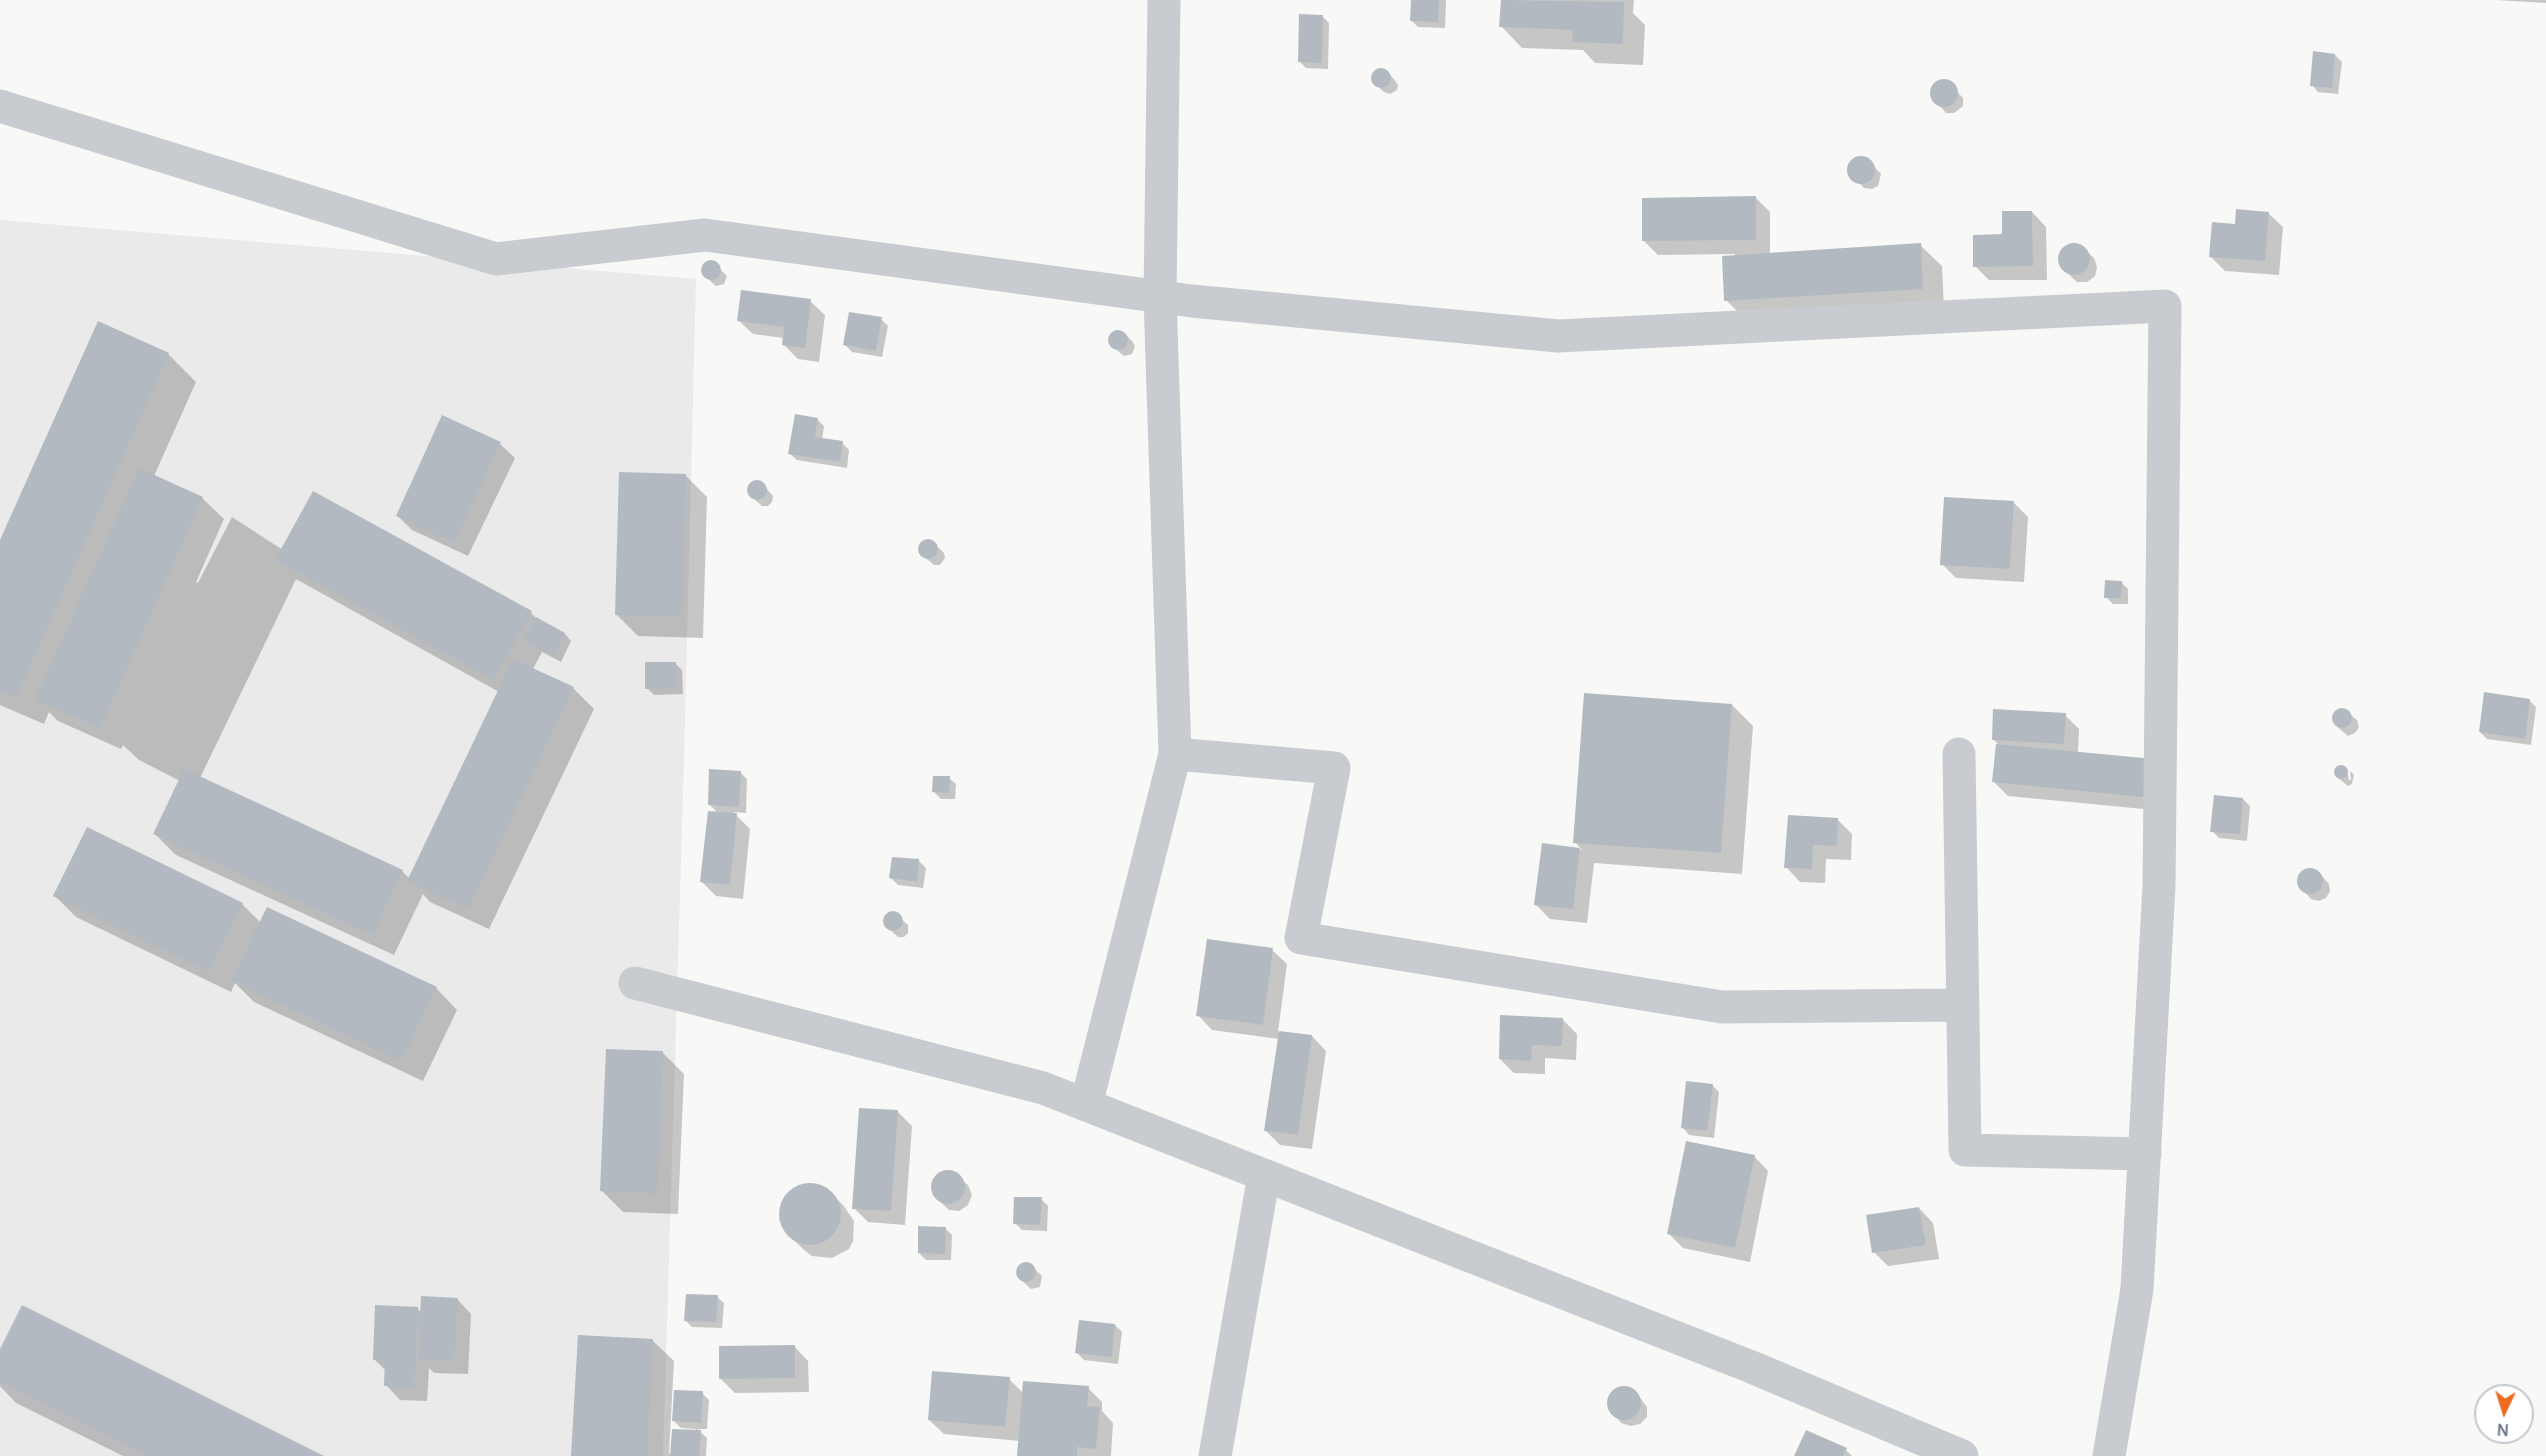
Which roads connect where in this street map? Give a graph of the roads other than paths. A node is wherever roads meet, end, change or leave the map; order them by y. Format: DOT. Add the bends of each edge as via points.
graph roads {
  1 [pos="1164,0"];
  2 [pos="0,106"];
  3 [pos="1160,297"];
  4 [pos="1175,754"];
  5 [pos="1959,754"];
  6 [pos="635,983"];
  7 [pos="1963,1005"];
  8 [pos="1086,1105"];
  9 [pos="2145,1154"];
  10 [pos="1264,1175"];
  11 [pos="1215,1456"];
  12 [pos="1962,1456"];
  13 [pos="2109,1456"];
  1 -- 3 [label="street"];
  2 -- 3 [label="street" via="496,259 705,235"];
  3 -- 4 [label="street"];
  3 -- 9 [label="street" via="1558,336 2165,306 2159,886"];
  4 -- 7 [label="street" via="1334,768 1301,938 1722,1007"];
  4 -- 8 [label="street"];
  5 -- 7 [label="street"];
  6 -- 8 [label="street" via="1043,1088"];
  7 -- 9 [label="street" via="1965,1150"];
  8 -- 10 [label="street"];
  9 -- 13 [label="street" via="2137,1289"];
  10 -- 11 [label="street"];
  10 -- 12 [label="street" via="1754,1368"];
}
